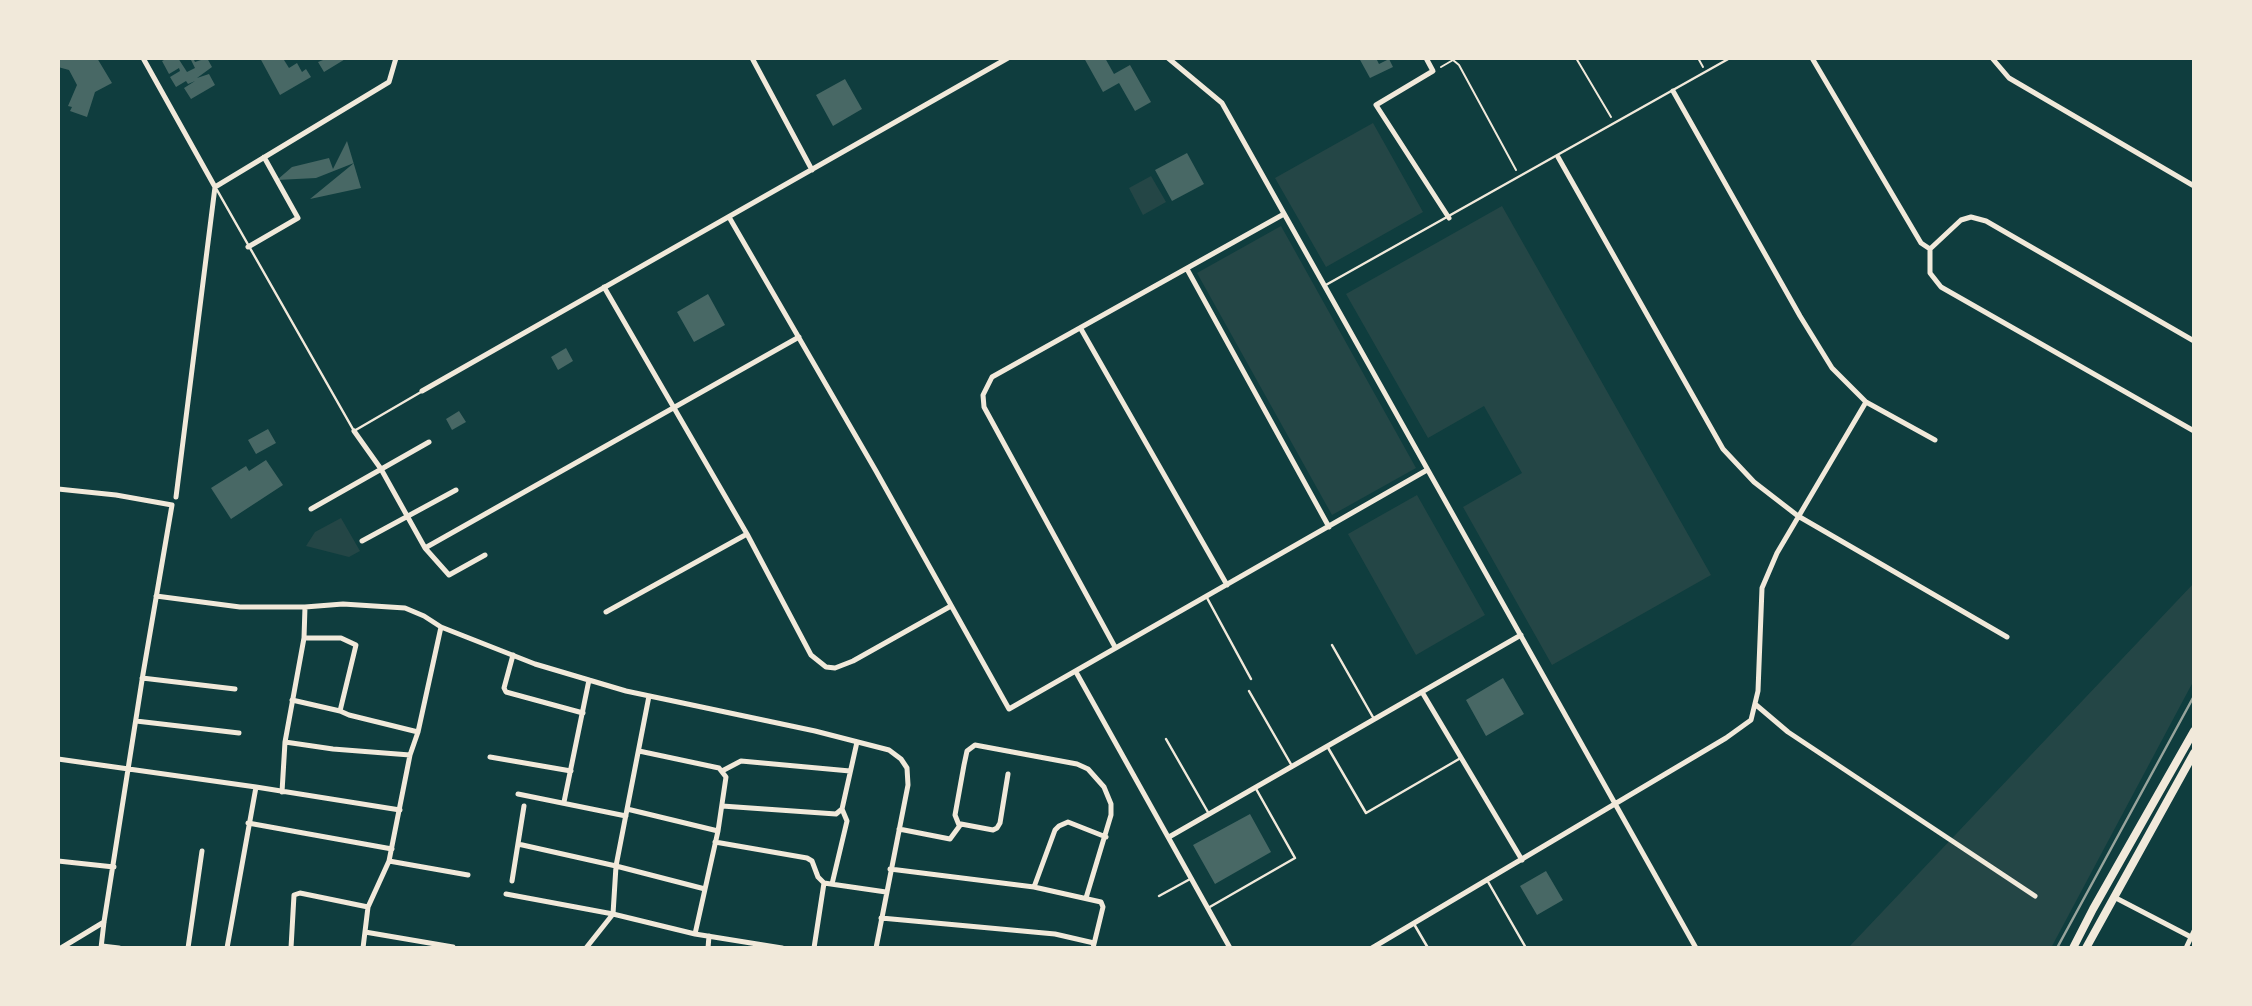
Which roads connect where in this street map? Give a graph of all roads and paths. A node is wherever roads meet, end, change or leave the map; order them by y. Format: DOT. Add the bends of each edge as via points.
graph roads {
  1 [pos="143,58"];
  2 [pos="396,58"];
  3 [pos="752,58"];
  4 [pos="1007,58"];
  5 [pos="1168,58"];
  6 [pos="1426,58"];
  7 [pos="1576,58"];
  8 [pos="1698,58"];
  9 [pos="1730,58"];
  10 [pos="1812,58"];
  11 [pos="1992,58"];
  12 [pos="1433,71"];
  13 [pos="1705,71"];
  14 [pos="1673,91"];
  15 [pos="1615,124"];
  16 [pos="1558,156"];
  17 [pos="264,157"];
  18 [pos="812,170"];
  19 [pos="1520,177"];
  20 [pos="2194,186"];
  21 [pos="215,187"];
  22 [pos="1284,214"];
  23 [pos="729,216"];
  24 [pos="1448,218"];
  25 [pos="248,247"];
  26 [pos="1930,249"];
  27 [pos="1186,269"];
  28 [pos="1324,286"];
  29 [pos="604,287"];
  30 [pos="1081,329"];
  31 [pos="799,337"];
  32 [pos="2194,341"];
  33 [pos="422,391"];
  34 [pos="1866,402"];
  35 [pos="674,408"];
  36 [pos="354,431"];
  37 [pos="2194,431"];
  38 [pos="1935,440"];
  39 [pos="429,442"];
  40 [pos="382,469"];
  41 [pos="1427,470"];
  42 [pos="58,489"];
  43 [pos="456,490"];
  44 [pos="176,497"];
  45 [pos="311,509"];
  46 [pos="408,516"];
  47 [pos="1798,516"];
  48 [pos="1329,527"];
  49 [pos="747,534"];
  50 [pos="362,541"];
  51 [pos="425,548"];
  52 [pos="485,555"];
  53 [pos="1227,585"];
  54 [pos="156,596"];
  55 [pos="1206,596"];
  56 [pos="951,606"];
  57 [pos="306,607"];
  58 [pos="606,612"];
  59 [pos="441,627"];
  60 [pos="1521,635"];
  61 [pos="2007,637"];
  62 [pos="304,638"];
  63 [pos="1332,645"];
  64 [pos="1115,647"];
  65 [pos="513,655"];
  66 [pos="1076,671"];
  67 [pos="142,678"];
  68 [pos="1251,679"];
  69 [pos="589,680"];
  70 [pos="235,689"];
  71 [pos="1249,691"];
  72 [pos="1422,692"];
  73 [pos="649,696"];
  74 [pos="292,700"];
  75 [pos="1755,704"];
  76 [pos="340,710"];
  77 [pos="583,713"];
  78 [pos="1374,719"];
  79 [pos="136,721"];
  80 [pos="2194,731"];
  81 [pos="418,732"];
  82 [pos="239,733"];
  83 [pos="1166,739"];
  84 [pos="285,742"];
  85 [pos="857,742"];
  86 [pos="1327,746"];
  87 [pos="639,751"];
  88 [pos="2194,753"];
  89 [pos="411,755"];
  90 [pos="490,757"];
  91 [pos="1461,758"];
  92 [pos="58,759"];
  93 [pos="1292,766"];
  94 [pos="129,769"];
  95 [pos="571,771"];
  96 [pos="722,771"];
  97 [pos="850,771"];
  98 [pos="1008,774"];
  99 [pos="256,787"];
  100 [pos="1255,788"];
  101 [pos="282,792"];
  102 [pos="518,794"];
  103 [pos="564,802"];
  104 [pos="524,806"];
  105 [pos="722,806"];
  106 [pos="1614,806"];
  107 [pos="842,809"];
  108 [pos="400,810"];
  109 [pos="627,812"];
  110 [pos="1209,814"];
  111 [pos="248,823"];
  112 [pos="958,825"];
  113 [pos="899,829"];
  114 [pos="718,831"];
  115 [pos="1106,837"];
  116 [pos="1169,837"];
  117 [pos="715,842"];
  118 [pos="518,844"];
  119 [pos="392,849"];
  120 [pos="202,851"];
  121 [pos="1522,860"];
  122 [pos="58,861"];
  123 [pos="389,861"];
  124 [pos="616,866"];
  125 [pos="114,867"];
  126 [pos="890,869"];
  127 [pos="468,875"];
  128 [pos="1192,878"];
  129 [pos="1487,880"];
  130 [pos="512,881"];
  131 [pos="824,883"];
  132 [pos="832,884"];
  133 [pos="1034,887"];
  134 [pos="705,889"];
  135 [pos="886,892"];
  136 [pos="506,894"];
  137 [pos="1159,896"];
  138 [pos="2035,896"];
  139 [pos="2113,897"];
  140 [pos="1086,898"];
  141 [pos="368,907"];
  142 [pos="1208,908"];
  143 [pos="613,914"];
  144 [pos="881,918"];
  145 [pos="104,922"];
  146 [pos="1414,923"];
  147 [pos="365,932"];
  148 [pos="695,934"];
  149 [pos="2192,934"];
  150 [pos="709,936"];
  151 [pos="1094,945"];
  152 [pos="102,947"];
  153 [pos="453,947"];
  154 [pos="61,948"];
  155 [pos="119,948"];
  156 [pos="188,948"];
  157 [pos="227,948"];
  158 [pos="291,948"];
  159 [pos="363,948"];
  160 [pos="586,948"];
  161 [pos="708,948"];
  162 [pos="782,948"];
  163 [pos="814,948"];
  164 [pos="876,948"];
  165 [pos="1230,948"];
  166 [pos="1372,948"];
  167 [pos="1428,948"];
  168 [pos="1526,948"];
  169 [pos="1696,948"];
  170 [pos="2073,948"];
  171 [pos="2086,948"];
  172 [pos="2186,948"];
  1 -- 21 [label="street"];
  2 -- 17 [label="street" via="389,82"];
  3 -- 18 [label="street"];
  4 -- 18 [label="street"];
  5 -- 22 [label="street" via="1222,103"];
  6 -- 12 [label="street"];
  7 -- 15 [label="path"];
  8 -- 13 [label="path"];
  9 -- 13 [label="lane"];
  10 -- 26 [label="street" via="1921,243"];
  11 -- 20 [label="street" via="2009,78"];
  12 -- 19 [label="path" via="1452,60 1459,65"];
  12 -- 24 [label="street" via="1376,104"];
  13 -- 14 [label="lane"];
  14 -- 15 [label="lane"];
  14 -- 34 [label="street" via="1832,368"];
  15 -- 16 [label="lane"];
  16 -- 19 [label="lane"];
  16 -- 47 [label="street" via="1723,449 1754,482"];
  17 -- 21 [label="street"];
  17 -- 25 [label="street" via="298,218"];
  18 -- 23 [label="street"];
  19 -- 24 [label="lane"];
  21 -- 25 [label="lane"];
  21 -- 44 [label="street"];
  22 -- 27 [label="street"];
  22 -- 28 [label="street"];
  23 -- 29 [label="street"];
  23 -- 31 [label="street"];
  24 -- 28 [label="lane"];
  25 -- 36 [label="lane"];
  26 -- 32 [label="street" via="1961,220 1986,221"];
  26 -- 37 [label="street" via="1930,273 1941,287"];
  27 -- 30 [label="street"];
  27 -- 48 [label="street"];
  28 -- 41 [label="street"];
  29 -- 33 [label="street"];
  29 -- 35 [label="street"];
  30 -- 53 [label="street"];
  30 -- 64 [label="street" via="992,377 983,395 985,407"];
  31 -- 35 [label="street"];
  31 -- 56 [label="street"];
  33 -- 36 [label="lane"];
  34 -- 38 [label="street"];
  34 -- 47 [label="street"];
  35 -- 49 [label="street"];
  35 -- 51 [label="street"];
  36 -- 40 [label="street"];
  39 -- 40 [label="street"];
  40 -- 45 [label="street"];
  40 -- 46 [label="street"];
  41 -- 48 [label="street"];
  41 -- 60 [label="street"];
  42 -- 54 [label="street" via="172,505"];
  43 -- 46 [label="street"];
  46 -- 50 [label="street"];
  46 -- 51 [label="street"];
  47 -- 61 [label="street"];
  47 -- 75 [label="street" via="1762,588"];
  48 -- 53 [label="street"];
  49 -- 56 [label="street" via="811,655 827,667 853,661"];
  49 -- 58 [label="street"];
  51 -- 52 [label="street" via="449,575"];
  53 -- 55 [label="street"];
  54 -- 57 [label="street" via="240,607"];
  54 -- 67 [label="street"];
  55 -- 64 [label="street"];
  55 -- 68 [label="lane"];
  56 -- 66 [label="street" via="1009,709"];
  57 -- 59 [label="street" via="405,608"];
  57 -- 62 [label="street"];
  59 -- 65 [label="street"];
  59 -- 81 [label="street"];
  60 -- 72 [label="street"];
  60 -- 106 [label="street"];
  62 -- 74 [label="street"];
  62 -- 76 [label="street" via="341,638 356,645"];
  63 -- 78 [label="lane"];
  64 -- 66 [label="street"];
  65 -- 69 [label="street"];
  65 -- 77 [label="street" via="503,688 506,692"];
  66 -- 116 [label="street"];
  67 -- 70 [label="street"];
  67 -- 79 [label="street"];
  69 -- 73 [label="street"];
  69 -- 77 [label="street"];
  71 -- 93 [label="lane"];
  72 -- 78 [label="street"];
  72 -- 91 [label="street"];
  73 -- 85 [label="street"];
  73 -- 87 [label="street"];
  74 -- 76 [label="street"];
  74 -- 84 [label="street"];
  75 -- 106 [label="street" via="1751,720"];
  75 -- 138 [label="street" via="1788,732"];
  76 -- 81 [label="street"];
  77 -- 95 [label="street"];
  78 -- 86 [label="street"];
  79 -- 82 [label="street"];
  79 -- 94 [label="street"];
  80 -- 170 [label="highway"];
  81 -- 89 [label="street"];
  83 -- 110 [label="lane"];
  84 -- 89 [label="street"];
  84 -- 101 [label="street"];
  85 -- 97 [label="street"];
  85 -- 113 [label="street" via="889,750 907,768"];
  86 -- 91 [label="lane" via="1366,814"];
  86 -- 93 [label="street"];
  87 -- 96 [label="street"];
  87 -- 109 [label="street"];
  88 -- 139 [label="highway"];
  89 -- 108 [label="street"];
  90 -- 95 [label="street"];
  91 -- 121 [label="street"];
  92 -- 94 [label="street"];
  93 -- 100 [label="street"];
  94 -- 99 [label="street"];
  94 -- 125 [label="street"];
  95 -- 103 [label="street"];
  96 -- 97 [label="street" via="741,761"];
  96 -- 105 [label="street" via="726,777"];
  97 -- 107 [label="street"];
  98 -- 112 [label="street" via="997,828 989,831"];
  99 -- 101 [label="street"];
  99 -- 111 [label="street"];
  100 -- 110 [label="street"];
  100 -- 142 [label="lane" via="1295,859"];
  101 -- 108 [label="street"];
  102 -- 103 [label="street"];
  103 -- 109 [label="street"];
  104 -- 118 [label="street"];
  105 -- 107 [label="street" via="836,814"];
  105 -- 114 [label="street"];
  106 -- 121 [label="street"];
  106 -- 169 [label="street"];
  107 -- 132 [label="street" via="846,821"];
  108 -- 119 [label="street"];
  109 -- 114 [label="street"];
  109 -- 124 [label="street"];
  110 -- 116 [label="street"];
  111 -- 119 [label="street"];
  111 -- 157 [label="street"];
  112 -- 113 [label="street" via="950,839"];
  112 -- 115 [label="street" via="955,815 964,765 967,751 975,745 1088,769 1111,804"];
  113 -- 126 [label="street"];
  114 -- 117 [label="street"];
  115 -- 133 [label="street" via="1068,822 1059,826"];
  115 -- 140 [label="street"];
  116 -- 128 [label="street"];
  117 -- 131 [label="street" via="807,858"];
  117 -- 134 [label="street"];
  118 -- 124 [label="street"];
  118 -- 130 [label="street"];
  119 -- 123 [label="street"];
  120 -- 156 [label="street"];
  121 -- 129 [label="street"];
  122 -- 125 [label="street"];
  123 -- 127 [label="street"];
  123 -- 141 [label="street"];
  124 -- 134 [label="street"];
  124 -- 143 [label="street"];
  125 -- 145 [label="street"];
  126 -- 133 [label="street"];
  126 -- 135 [label="street"];
  128 -- 137 [label="lane"];
  128 -- 142 [label="street"];
  129 -- 146 [label="street"];
  129 -- 168 [label="lane"];
  131 -- 132 [label="street"];
  131 -- 163 [label="street"];
  132 -- 135 [label="street"];
  133 -- 140 [label="street"];
  134 -- 148 [label="street"];
  135 -- 144 [label="street"];
  136 -- 143 [label="street"];
  139 -- 149 [label="street"];
  139 -- 171 [label="highway"];
  140 -- 151 [label="street" via="1103,907"];
  141 -- 147 [label="street"];
  141 -- 158 [label="street" via="294,895"];
  142 -- 165 [label="street"];
  143 -- 148 [label="street"];
  143 -- 160 [label="street"];
  144 -- 151 [label="street" via="1055,934"];
  144 -- 164 [label="street"];
  145 -- 152 [label="street"];
  145 -- 154 [label="street"];
  146 -- 166 [label="street"];
  146 -- 167 [label="lane"];
  147 -- 153 [label="street"];
  147 -- 159 [label="street"];
  148 -- 150 [label="street"];
  149 -- 172 [label="street"];
  150 -- 161 [label="street"];
  150 -- 162 [label="street"];
  152 -- 155 [label="street"];
}
